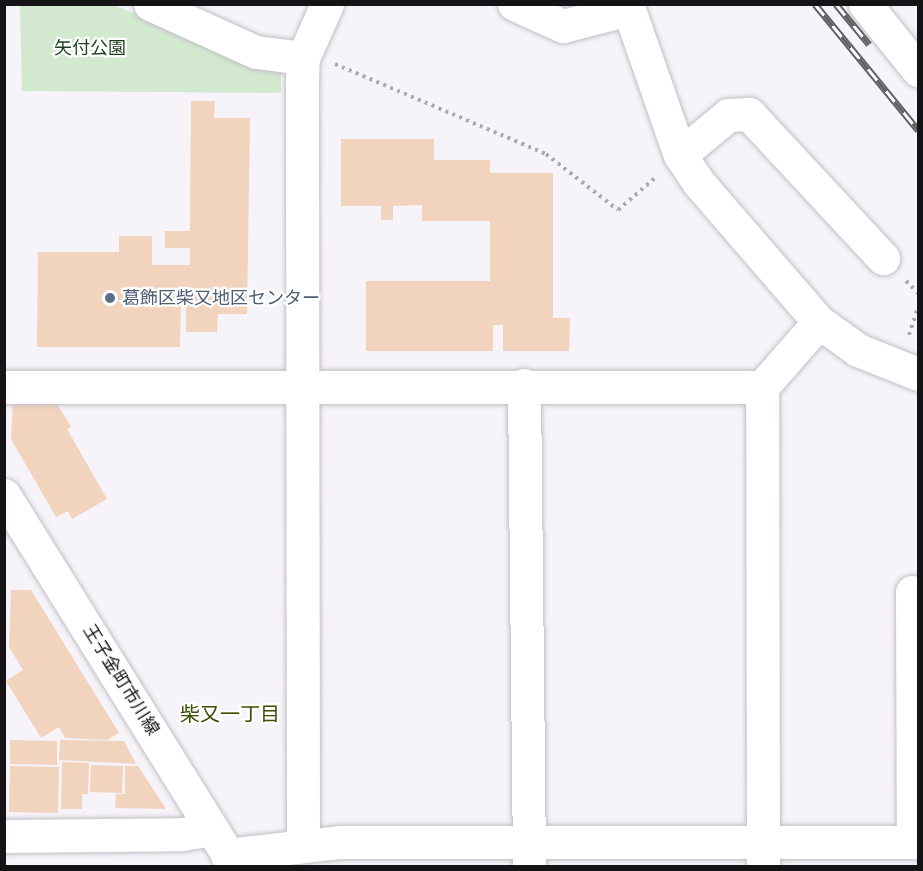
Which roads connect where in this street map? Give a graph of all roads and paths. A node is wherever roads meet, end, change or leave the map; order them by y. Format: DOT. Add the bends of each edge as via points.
graph roads {
  1 [pos="150,4"];
  2 [pos="327,4"];
  3 [pos="514,4"];
  4 [pos="865,4"];
  5 [pos="628,7"];
  6 [pos="303,58"];
  7 [pos="918,70"];
  8 [pos="680,155"];
  9 [pos="883,258"];
  10 [pos="819,322"];
  11 [pos="918,374"];
  12 [pos="303,385"];
  13 [pos="524,385"];
  14 [pos="4,387"];
  15 [pos="762,387"];
  16 [pos="4,495"];
  17 [pos="912,592"];
  18 [pos="916,690"];
  19 [pos="4,836"];
  20 [pos="916,842"];
  21 [pos="303,844"];
  22 [pos="225,850"];
  23 [pos="529,854"];
  24 [pos="763,854"];
  1 -- 6 [label="street" via="256,52"];
  2 -- 6 [label="street"];
  3 -- 5 [label="street" via="563,26"];
  4 -- 7 [label="street"];
  5 -- 8 [label="street"];
  6 -- 8 [label="path" via="319,57 546,154 618,210"];
  6 -- 12 [label="street"];
  8 -- 9 [label="street" via="728,115 749,114"];
  8 -- 10 [label="street" via="698,182"];
  10 -- 11 [label="street" via="858,350"];
  10 -- 15 [label="street"];
  12 -- 13 [label="street"];
  12 -- 14 [label="street"];
  12 -- 21 [label="street"];
  13 -- 15 [label="street"];
  13 -- 23 [label="street"];
  15 -- 24 [label="street"];
  16 -- 22 [label="street, 王子金町市川線"];
  17 -- 18 [label="street"];
  18 -- 20 [label="street"];
  19 -- 22 [label="street" via="182,834"];
  20 -- 24 [label="street"];
  21 -- 22 [label="street"];
  21 -- 23 [label="street"];
  23 -- 24 [label="street"];
}
